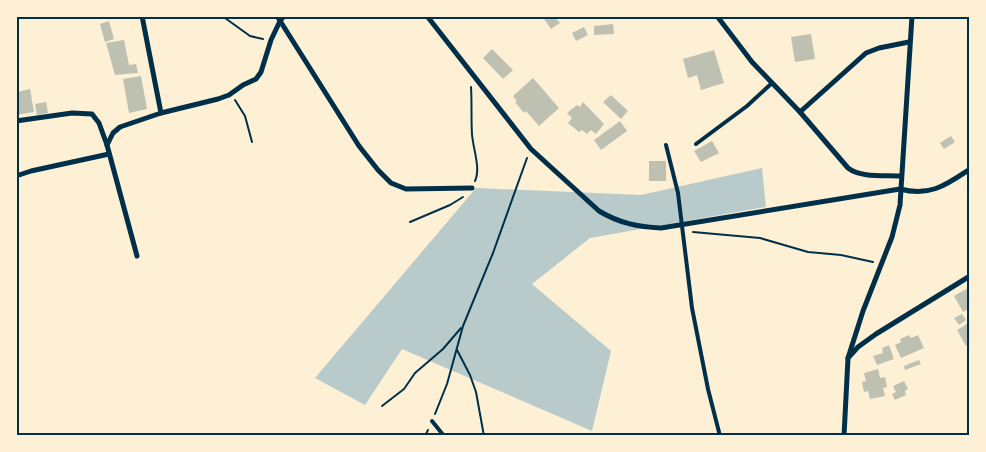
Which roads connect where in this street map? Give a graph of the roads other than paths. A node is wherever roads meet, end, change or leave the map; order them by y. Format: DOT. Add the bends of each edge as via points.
graph roads {
  1 [pos="142,16"];
  2 [pos="284,16"];
  3 [pos="427,16"];
  4 [pos="717,16"];
  5 [pos="912,16"];
  6 [pos="278,18"];
  7 [pos="909,42"];
  8 [pos="772,83"];
  9 [pos="800,112"];
  10 [pos="161,113"];
  11 [pos="16,121"];
  12 [pos="696,144"];
  13 [pos="106,145"];
  14 [pos="666,145"];
  15 [pos="109,154"];
  16 [pos="970,169"];
  17 [pos="16,176"];
  18 [pos="900,176"];
  19 [pos="472,188"];
  20 [pos="900,189"];
  21 [pos="683,229"];
  22 [pos="137,256"];
  23 [pos="970,276"];
  24 [pos="848,358"];
  25 [pos="432,421"];
  26 [pos="444,436"];
  27 [pos="720,436"];
  28 [pos="844,436"];
  1 -- 10 [label="street"];
  2 -- 6 [label="street"];
  3 -- 21 [label="street" via="531,148 583,197 612,219 644,227"];
  4 -- 8 [label="street"];
  5 -- 7 [label="street"];
  6 -- 10 [label="street" via="260,76 229,95"];
  6 -- 19 [label="street" via="359,146 392,183 406,189"];
  7 -- 9 [label="street" via="866,53"];
  7 -- 18 [label="street"];
  8 -- 9 [label="street"];
  8 -- 12 [label="lane"];
  9 -- 18 [label="street" via="853,172"];
  10 -- 13 [label="street" via="120,127"];
  11 -- 13 [label="street" via="72,113 92,114 99,123"];
  13 -- 15 [label="street"];
  14 -- 21 [label="lane"];
  15 -- 17 [label="street"];
  15 -- 22 [label="street"];
  16 -- 20 [label="street" via="925,192"];
  18 -- 20 [label="street"];
  20 -- 21 [label="street" via="756,212"];
  20 -- 24 [label="street" via="900,205 892,237"];
  21 -- 27 [label="lane" via="692,308"];
  23 -- 24 [label="street" via="876,334"];
  24 -- 28 [label="street"];
  25 -- 26 [label="lane"];
}
